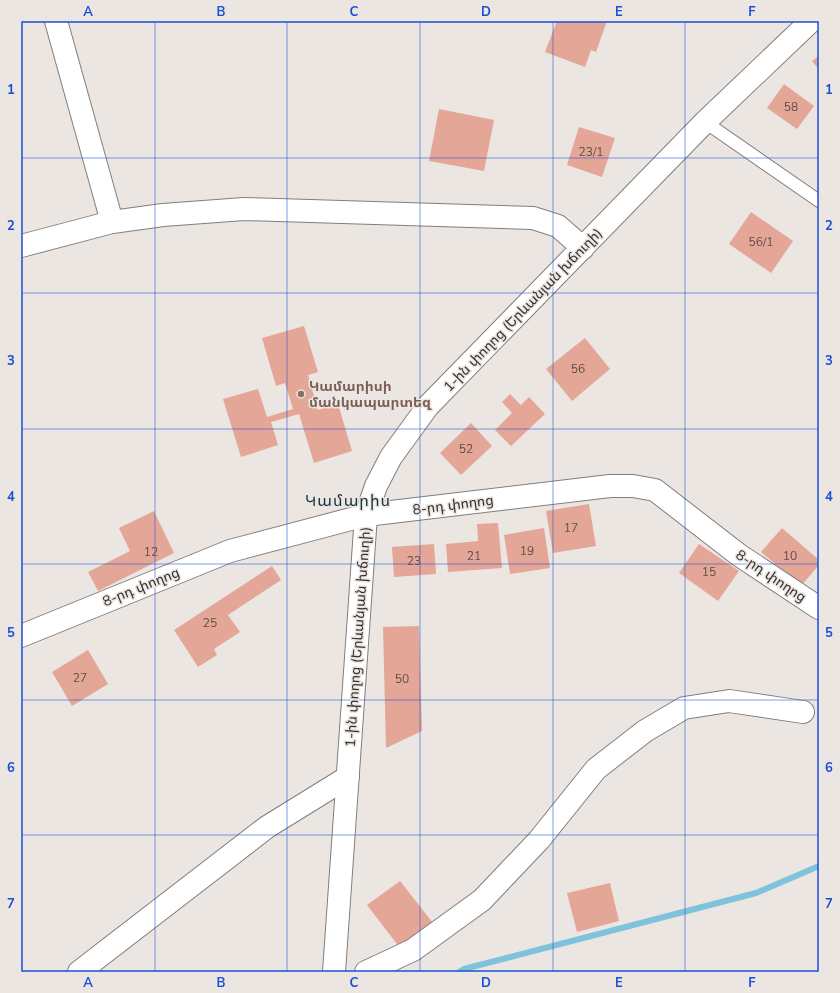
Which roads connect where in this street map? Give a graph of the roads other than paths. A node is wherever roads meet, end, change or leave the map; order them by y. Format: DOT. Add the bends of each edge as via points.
graph roads {
  1 [pos="56,21"];
  2 [pos="811,21"];
  3 [pos="705,122"];
  4 [pos="819,201"];
  5 [pos="112,222"];
  6 [pos="21,246"];
  7 [pos="583,248"];
  8 [pos="366,515"];
  9 [pos="819,608"];
  10 [pos="21,636"];
  11 [pos="803,712"];
  12 [pos="348,777"];
  13 [pos="79,972"];
  14 [pos="334,972"];
  15 [pos="366,972"];
  1 -- 5 [label="street"];
  2 -- 3 [label="street, 1-ին փողոց (Երևանյան խճուղի)"];
  3 -- 4 [label="lane"];
  3 -- 7 [label="street, 1-ին փողոց (Երևանյան խճուղի)"];
  5 -- 6 [label="street"];
  5 -- 7 [label="street" via="244,209 533,218 558,226"];
  7 -- 8 [label="street, 1-ին փողոց (Երևանյան խճուղի)" via="428,406 390,457"];
  8 -- 9 [label="street, 8-րդ փողոց" via="610,486 633,486 655,490 739,555"];
  8 -- 10 [label="street, 8-րդ փողոց" via="230,551"];
  8 -- 12 [label="street, 1-ին փողոց (Երևանյան խճուղի)"];
  11 -- 15 [label="street" via="729,700 684,708 645,731 596,769 539,840 482,900 413,950"];
  12 -- 13 [label="street" via="266,827"];
  12 -- 14 [label="street, 1-ին փողոց (Երևանյան խճուղի)"];
}
